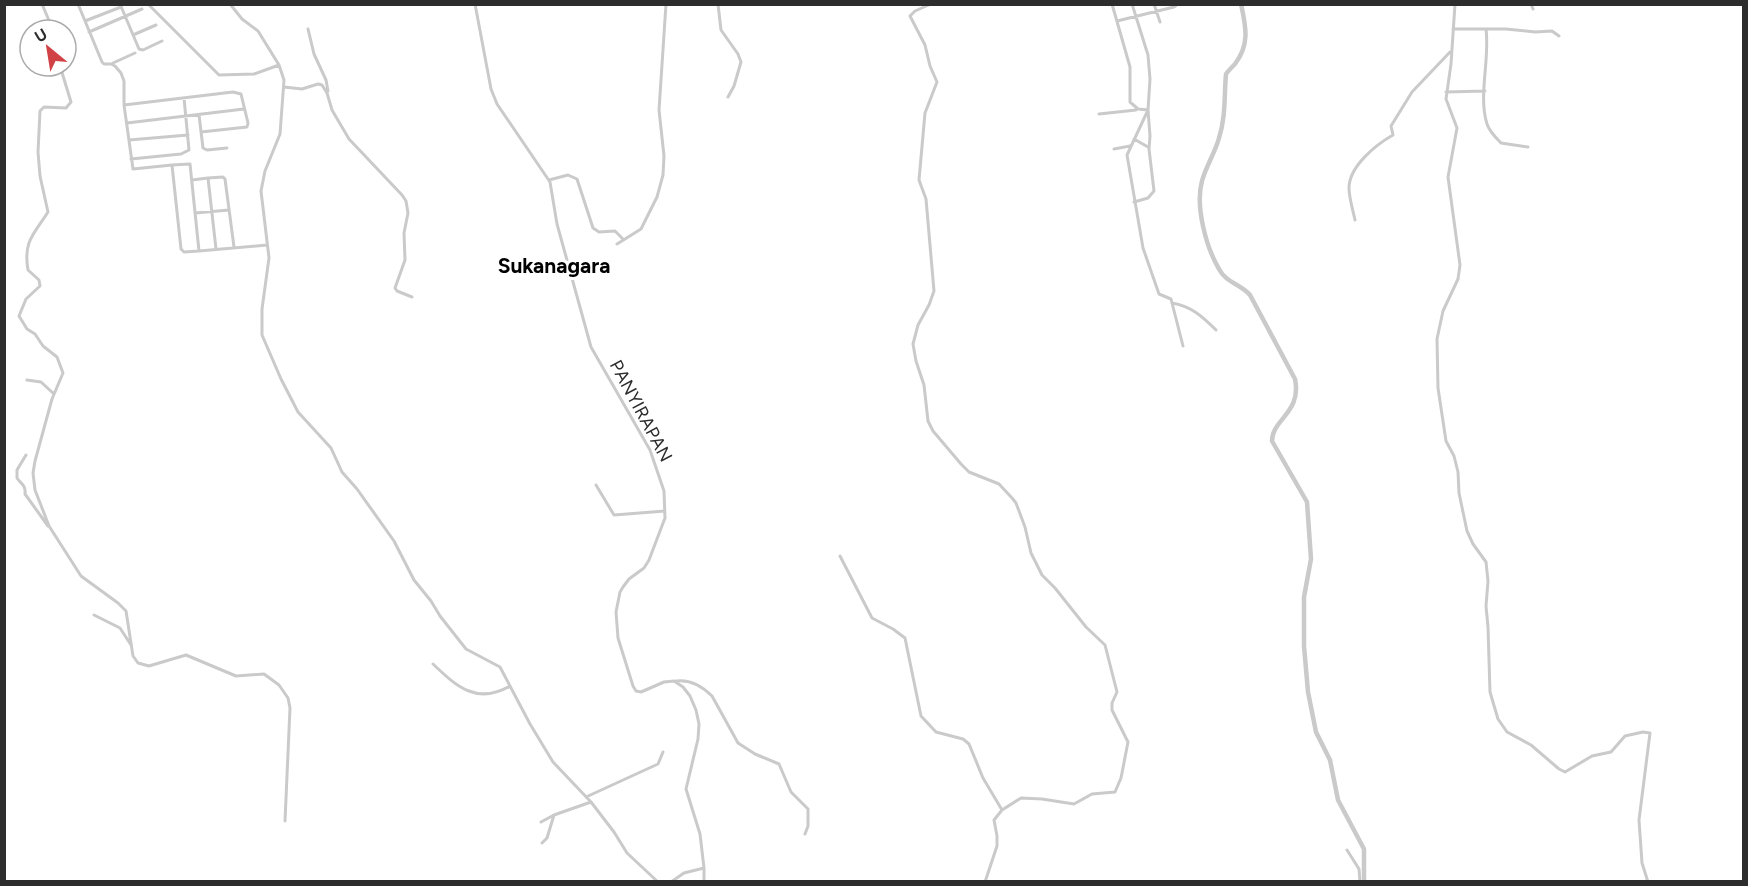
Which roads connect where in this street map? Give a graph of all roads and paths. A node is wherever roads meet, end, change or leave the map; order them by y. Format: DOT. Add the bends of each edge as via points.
graph roads {
  1 [pos="42,4"];
  2 [pos="78,4"];
  3 [pos="148,4"];
  4 [pos="230,4"];
  5 [pos="475,4"];
  6 [pos="666,4"];
  7 [pos="718,4"];
  8 [pos="932,4"];
  9 [pos="1112,4"];
  10 [pos="1132,4"];
  11 [pos="1154,4"];
  12 [pos="1178,4"];
  13 [pos="1241,4"];
  14 [pos="1455,4"];
  15 [pos="1531,4"];
  16 [pos="121,6"];
  17 [pos="142,9"];
  18 [pos="1533,9"];
  19 [pos="1156,11"];
  20 [pos="125,16"];
  21 [pos="1137,16"];
  22 [pos="48,18"];
  23 [pos="85,21"];
  24 [pos="1118,21"];
  25 [pos="1160,22"];
  26 [pos="156,25"];
  27 [pos="308,29"];
  28 [pos="1453,29"];
  29 [pos="1486,29"];
  30 [pos="89,32"];
  31 [pos="132,35"];
  32 [pos="1559,36"];
  33 [pos="162,41"];
  34 [pos="1452,51"];
  35 [pos="135,52"];
  36 [pos="111,64"];
  37 [pos="279,65"];
  38 [pos="64,78"];
  39 [pos="284,87"];
  40 [pos="1485,91"];
  41 [pos="1446,92"];
  42 [pos="327,93"];
  43 [pos="184,98"];
  44 [pos="728,98"];
  45 [pos="124,105"];
  46 [pos="245,109"];
  47 [pos="1138,110"];
  48 [pos="1148,110"];
  49 [pos="1099,114"];
  50 [pos="199,115"];
  51 [pos="186,117"];
  52 [pos="127,123"];
  53 [pos="201,132"];
  54 [pos="188,135"];
  55 [pos="1134,139"];
  56 [pos="129,140"];
  57 [pos="1130,146"];
  58 [pos="1528,147"];
  59 [pos="227,148"];
  60 [pos="1114,149"];
  61 [pos="1149,149"];
  62 [pos="130,159"];
  63 [pos="172,165"];
  64 [pos="208,178"];
  65 [pos="192,180"];
  66 [pos="549,180"];
  67 [pos="1134,202"];
  68 [pos="229,210"];
  69 [pos="212,211"];
  70 [pos="195,213"];
  71 [pos="1355,220"];
  72 [pos="625,240"];
  73 [pos="617,244"];
  74 [pos="268,245"];
  75 [pos="234,247"];
  76 [pos="216,249"];
  77 [pos="199,251"];
  78 [pos="412,297"];
  79 [pos="1172,303"];
  80 [pos="1216,330"];
  81 [pos="1183,346"];
  82 [pos="27,380"];
  83 [pos="54,394"];
  84 [pos="26,456"];
  85 [pos="596,485"];
  86 [pos="665,511"];
  87 [pos="50,526"];
  88 [pos="840,556"];
  89 [pos="94,615"];
  90 [pos="131,647"];
  91 [pos="433,664"];
  92 [pos="674,681"];
  93 [pos="510,686"];
  94 [pos="663,752"];
  95 [pos="586,797"];
  96 [pos="591,802"];
  97 [pos="1002,810"];
  98 [pos="554,815"];
  99 [pos="285,821"];
  100 [pos="541,822"];
  101 [pos="805,834"];
  102 [pos="542,843"];
  103 [pos="1347,850"];
  104 [pos="704,868"];
  105 [pos="658,882"];
  106 [pos="671,882"];
  107 [pos="704,882"];
  108 [pos="985,882"];
  109 [pos="1360,882"];
  110 [pos="1364,882"];
  111 [pos="1648,882"];
  1 -- 22 [label="street"];
  2 -- 23 [label="street"];
  3 -- 37 [label="street" via="219,75 248,75"];
  4 -- 37 [label="street" via="258,32"];
  5 -- 66 [label="street, PANYIRAPAN" via="497,104"];
  6 -- 72 [label="street" via="659,110 663,175 641,229"];
  7 -- 44 [label="street" via="720,30 741,62"];
  8 -- 97 [label="street" via="910,16 938,82 925,113 919,180 926,199 934,291 913,344 928,421 969,472 1006,490 1016,503 1042,575 1086,627 1104,641 1117,692 1112,710 1128,742 1115,792 1092,794 1074,804 1021,798"];
  9 -- 24 [label="street"];
  10 -- 21 [label="street"];
  11 -- 19 [label="street"];
  12 -- 19 [label="street"];
  13 -- 110 [label="street" via="1246,41 1226,74 1226,105 1219,139 1202,181 1202,220 1219,270 1250,295 1295,379 1297,395 1274,431 1272,441 1307,502 1311,559 1304,597 1304,646 1308,692 1316,732 1331,762 1338,800 1364,849"];
  14 -- 28 [label="street"];
  15 -- 18 [label="street"];
  16 -- 20 [label="street"];
  16 -- 23 [label="street"];
  17 -- 20 [label="street"];
  19 -- 21 [label="street"];
  19 -- 25 [label="street"];
  20 -- 30 [label="street"];
  20 -- 31 [label="street"];
  21 -- 24 [label="street"];
  21 -- 48 [label="street" via="1150,67"];
  23 -- 30 [label="street"];
  24 -- 47 [label="street" via="1130,67 1130,102"];
  26 -- 31 [label="street"];
  27 -- 42 [label="street" via="327,81"];
  28 -- 29 [label="street"];
  28 -- 34 [label="street"];
  29 -- 32 [label="street" via="1551,31"];
  29 -- 40 [label="street"];
  30 -- 36 [label="street" via="103,64"];
  31 -- 33 [label="street" via="141,50"];
  34 -- 41 [label="street"];
  34 -- 71 [label="street" via="1412,92 1391,125 1393,135 1380,143 1353,173 1349,186"];
  35 -- 36 [label="street"];
  36 -- 45 [label="street" via="123,78"];
  37 -- 39 [label="street"];
  38 -- 83 [label="street" via="71,102 66,108 44,107 40,111 38,152 48,212 35,228 26,254 28,270 40,286 26,298 19,315 27,329 59,361 62,377"];
  39 -- 42 [label="street" via="302,89 320,84"];
  39 -- 74 [label="street" via="278,141 261,191"];
  40 -- 41 [label="street"];
  40 -- 58 [label="street" via="1487,125 1493,135 1501,143"];
  41 -- 111 [label="street" via="1457,128 1448,177 1460,265 1437,339 1438,388 1467,531 1486,562 1490,692 1498,719 1507,732 1565,772 1592,756 1610,753 1625,736 1650,733 1639,820"];
  42 -- 78 [label="street" via="349,139 406,201 405,260 395,288"];
  43 -- 45 [label="street"];
  43 -- 46 [label="street" via="238,93"];
  43 -- 51 [label="street"];
  45 -- 52 [label="street"];
  46 -- 50 [label="street"];
  46 -- 53 [label="street" via="247,127"];
  47 -- 48 [label="street"];
  47 -- 49 [label="street"];
  48 -- 55 [label="street"];
  48 -- 61 [label="street"];
  50 -- 51 [label="street"];
  50 -- 53 [label="street"];
  51 -- 52 [label="street"];
  51 -- 54 [label="street"];
  52 -- 56 [label="street"];
  53 -- 59 [label="street" via="204,150"];
  54 -- 56 [label="street"];
  54 -- 62 [label="street" via="189,150 184,153"];
  55 -- 57 [label="street"];
  55 -- 61 [label="street"];
  56 -- 62 [label="street"];
  57 -- 60 [label="street"];
  57 -- 67 [label="street" via="1127,155"];
  61 -- 67 [label="street" via="1154,191 1148,198"];
  62 -- 63 [label="street" via="134,170"];
  63 -- 65 [label="street" via="188,163"];
  63 -- 77 [label="street" via="181,249"];
  64 -- 65 [label="street"];
  64 -- 68 [label="street" via="224,178"];
  64 -- 69 [label="street"];
  65 -- 70 [label="street"];
  66 -- 72 [label="street" via="568,175 577,179 593,228 599,232 615,231"];
  66 -- 86 [label="street, PANYIRAPAN" via="591,347 650,450 663,486"];
  67 -- 79 [label="street" via="1149,269 1160,294"];
  68 -- 69 [label="street"];
  68 -- 75 [label="street"];
  69 -- 70 [label="street"];
  69 -- 76 [label="street"];
  70 -- 77 [label="street"];
  72 -- 73 [label="street"];
  74 -- 75 [label="street"];
  74 -- 93 [label="street" via="262,335 300,416 331,448 342,472 394,541 414,580 440,616 466,649 500,667"];
  75 -- 76 [label="street"];
  76 -- 77 [label="street"];
  79 -- 80 [label="street" via="1189,307"];
  79 -- 81 [label="street"];
  82 -- 83 [label="street" via="41,382"];
  83 -- 87 [label="street" via="33,473 34,490"];
  84 -- 87 [label="street" via="17,470 17,478 41,519"];
  85 -- 86 [label="street" via="614,515"];
  86 -- 92 [label="street, PANYIRAPAN" via="649,560 620,592 616,625 636,691"];
  87 -- 90 [label="street" via="85,581 126,611"];
  88 -- 97 [label="street" via="872,618 905,638 924,721 936,732 969,744 982,778"];
  89 -- 90 [label="street" via="120,628"];
  90 -- 99 [label="street" via="134,660 143,665 186,656 236,676 264,674 279,685 290,708"];
  91 -- 93 [label="street" via="472,694 487,694"];
  92 -- 101 [label="street" via="685,680 706,689 738,743 779,764 791,792 808,808"];
  92 -- 104 [label="street" via="690,696 699,724 686,789 700,834"];
  93 -- 95 [label="street" via="553,762"];
  94 -- 95 [label="street" via="657,764"];
  95 -- 96 [label="street"];
  96 -- 98 [label="street"];
  96 -- 105 [label="street" via="627,853"];
  97 -- 108 [label="street" via="994,820 997,846"];
  98 -- 100 [label="street"];
  98 -- 102 [label="street"];
  103 -- 109 [label="street" via="1359,869"];
  104 -- 106 [label="street" via="684,873"];
  104 -- 107 [label="street"];
}
